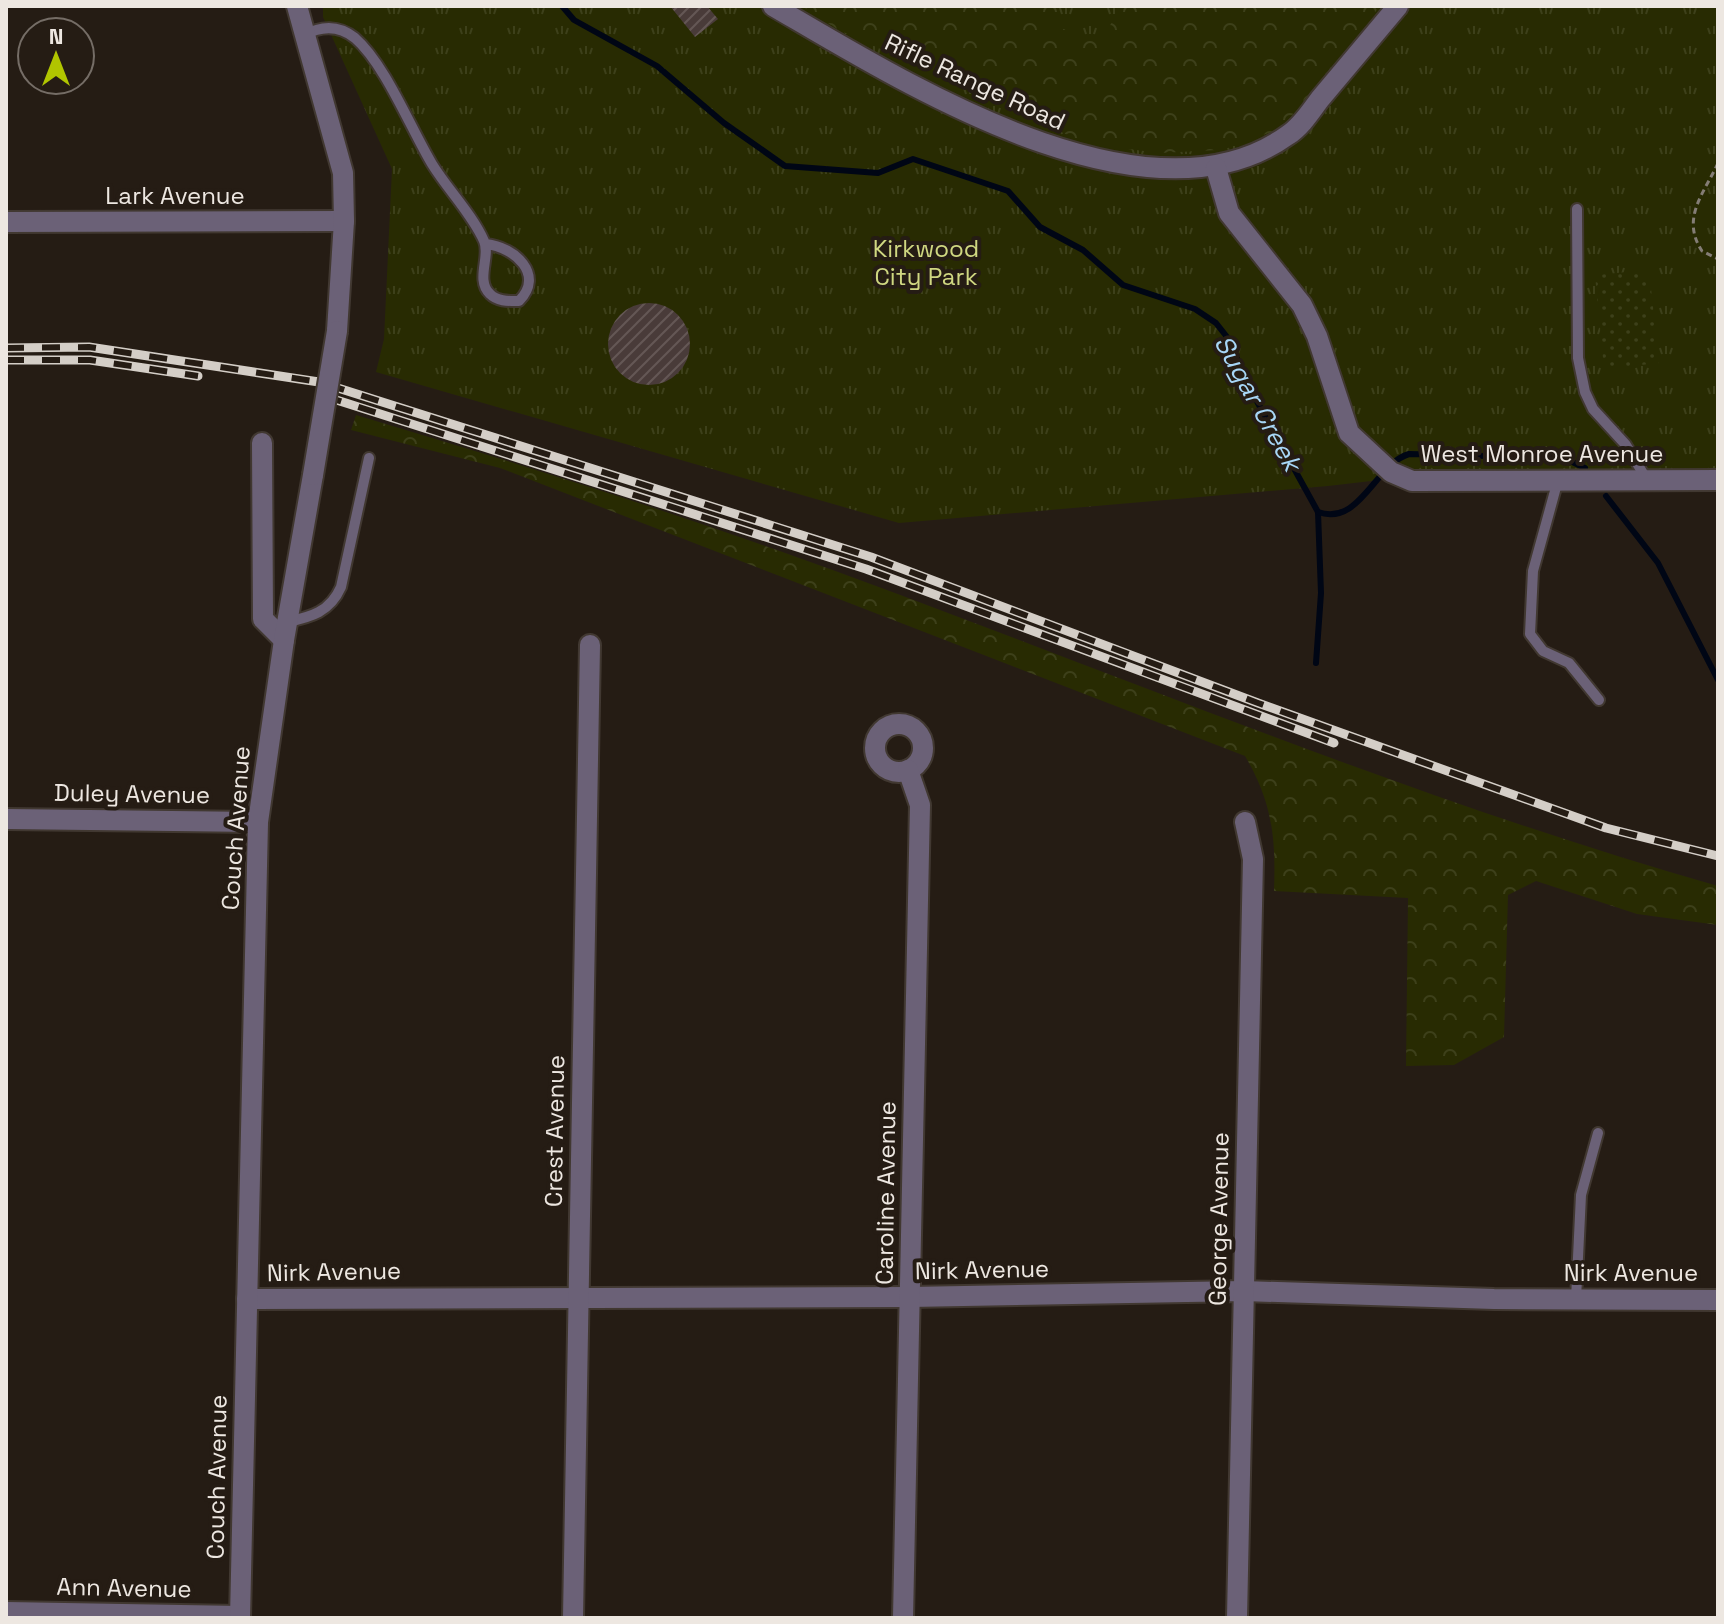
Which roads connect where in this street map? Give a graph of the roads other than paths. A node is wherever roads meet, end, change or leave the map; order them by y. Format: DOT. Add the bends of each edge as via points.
graph roads {
  1 [pos="297,6"];
  2 [pos="773,6"];
  3 [pos="1398,6"];
  4 [pos="304,35"];
  5 [pos="1216,168"];
  6 [pos="1577,209"];
  7 [pos="344,221"];
  8 [pos="6,222"];
  9 [pos="486,244"];
  10 [pos="262,443"];
  11 [pos="369,458"];
  12 [pos="1558,480"];
  13 [pos="1647,480"];
  14 [pos="1718,480"];
  15 [pos="285,631"];
  16 [pos="590,645"];
  17 [pos="1599,700"];
  18 [pos="908,770"];
  19 [pos="6,819"];
  20 [pos="258,822"];
  21 [pos="1245,822"];
  22 [pos="1598,1133"];
  23 [pos="1244,1291"];
  24 [pos="579,1296"];
  25 [pos="910,1297"];
  26 [pos="247,1299"];
  27 [pos="1576,1299"];
  28 [pos="1718,1300"];
  29 [pos="6,1612"];
  30 [pos="240,1617"];
  31 [pos="573,1618"];
  32 [pos="903,1618"];
  33 [pos="1237,1618"];
  1 -- 4 [label="street, Couch Avenue"];
  2 -- 5 [label="street, Rifle Range Road" via="884,71 1052,149 1164,168"];
  3 -- 5 [label="street, Rifle Range Road" via="1291,134 1255,155"];
  4 -- 7 [label="street, Couch Avenue" via="343,173"];
  4 -- 9 [label="lane" via="318,28 339,29 356,39"];
  5 -- 12 [label="street, West Monroe Avenue" via="1229,213 1302,305 1349,433 1365,450 1391,472 1412,481"];
  6 -- 13 [label="lane" via="1578,358 1585,392"];
  7 -- 8 [label="street, Lark Avenue"];
  7 -- 15 [label="street, Couch Avenue, bridge" via="337,331"];
  9 -- 9 [label="lane" via="485,287 505,302 519,301 528,293 527,267 514,253"];
  10 -- 15 [label="street" via="263,619"];
  11 -- 15 [label="lane" via="334,602"];
  12 -- 13 [label="street, West Monroe Avenue"];
  12 -- 17 [label="lane" via="1533,571 1530,634 1543,651 1569,663"];
  13 -- 14 [label="street, West Monroe Avenue"];
  15 -- 20 [label="street, Couch Avenue"];
  16 -- 24 [label="street, Crest Avenue"];
  18 -- 25 [label="street, Caroline Avenue" via="920,805"];
  19 -- 20 [label="street, Duley Avenue"];
  20 -- 26 [label="street, Couch Avenue"];
  21 -- 23 [label="street, George Avenue" via="1253,859"];
  22 -- 27 [label="lane" via="1581,1195"];
  23 -- 25 [label="street, Nirk Avenue"];
  23 -- 27 [label="street, Nirk Avenue"];
  23 -- 33 [label="street, George Avenue"];
  24 -- 25 [label="street, Nirk Avenue"];
  24 -- 26 [label="street, Nirk Avenue"];
  24 -- 31 [label="street, Crest Avenue"];
  25 -- 32 [label="street, Caroline Avenue"];
  26 -- 30 [label="street, Couch Avenue"];
  27 -- 28 [label="street, Nirk Avenue"];
  29 -- 30 [label="street, Ann Avenue"];
}
